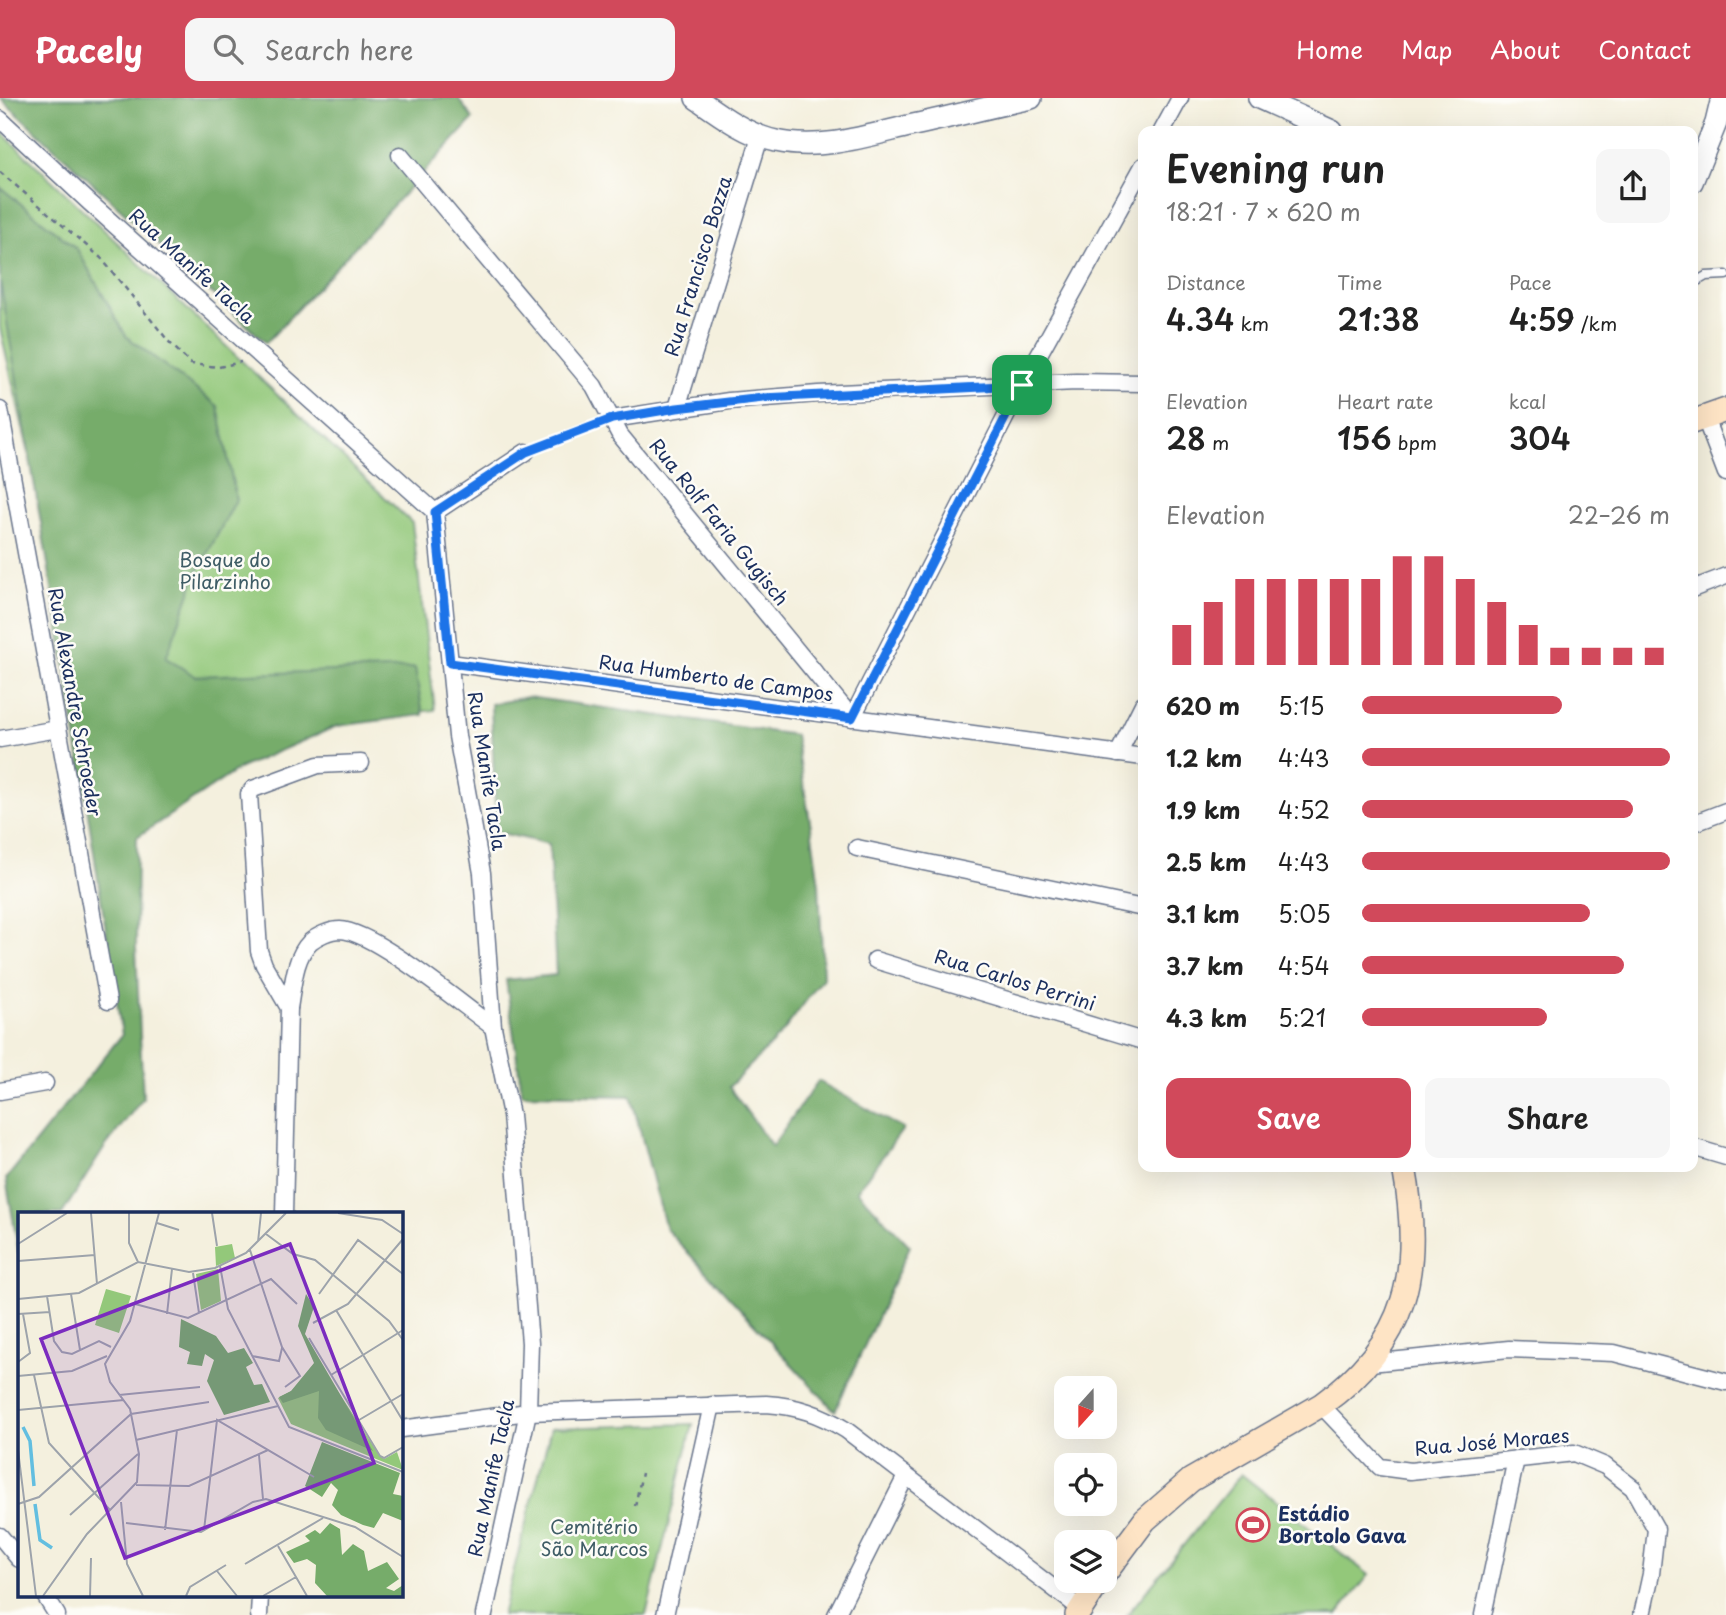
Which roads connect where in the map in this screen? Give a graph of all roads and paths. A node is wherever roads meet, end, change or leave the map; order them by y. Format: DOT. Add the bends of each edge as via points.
graph roads {
  1 [pos="696,98"];
  2 [pos="1031,98"];
  3 [pos="1180,98"];
  4 [pos="1259,98"];
  5 [pos="1722,98"];
  6 [pos="0,119"];
  7 [pos="1165,126"];
  8 [pos="1321,126"];
  9 [pos="760,136"];
  10 [pos="400,155"];
  11 [pos="1698,167"];
  12 [pos="0,173"];
  13 [pos="1138,175"];
  14 [pos="1726,275"];
  15 [pos="1698,281"];
  16 [pos="262,357"];
  17 [pos="1138,383"];
  18 [pos="1022,385"];
  19 [pos="677,408"];
  20 [pos="0,410"];
  21 [pos="1708,417"];
  22 [pos="612,419"];
  23 [pos="526,452"];
  24 [pos="1726,473"];
  25 [pos="435,512"];
  26 [pos="1726,576"];
  27 [pos="1698,587"];
  28 [pos="450,663"];
  29 [pos="1138,714"];
  30 [pos="852,718"];
  31 [pos="58,729"];
  32 [pos="0,739"];
  33 [pos="1118,754"];
  34 [pos="1138,756"];
  35 [pos="361,763"];
  36 [pos="1726,811"];
  37 [pos="1698,822"];
  38 [pos="857,848"];
  39 [pos="1138,907"];
  40 [pos="875,960"];
  41 [pos="108,1000"];
  42 [pos="289,1008"];
  43 [pos="493,1027"];
  44 [pos="1138,1039"];
  45 [pos="46,1083"];
  46 [pos="0,1091"];
  47 [pos="1698,1149"];
  48 [pos="1726,1157"];
  49 [pos="1405,1172"];
  50 [pos="284,1212"];
  51 [pos="1370,1363"];
  52 [pos="1726,1382"];
  53 [pos="712,1405"];
  54 [pos="1321,1405"];
  55 [pos="528,1412"];
  56 [pos="402,1429"];
  57 [pos="1516,1459"];
  58 [pos="642,1473"];
  59 [pos="906,1476"];
  60 [pos="635,1506"];
  61 [pos="0,1536"];
  62 [pos="18,1558"];
  63 [pos="1117,1558"];
  64 [pos="1091,1593"];
  65 [pos="46,1598"];
  66 [pos="1079,1612"];
  67 [pos="57,1615"];
  68 [pos="484,1615"];
  69 [pos="665,1615"];
  70 [pos="836,1615"];
  71 [pos="1483,1615"];
  72 [pos="1642,1615"];
  1 -- 9 [label="street"];
  2 -- 9 [label="street" via="826,143 778,142"];
  3 -- 7 [label="street"];
  4 -- 8 [label="street"];
  5 -- 11 [label="street"];
  6 -- 16 [label="street, Rua Manife Tacla"];
  9 -- 19 [label="street, Rua Francisco Bozza"];
  10 -- 22 [label="street, Rua Rolf Faria Gugisch" via="594,386"];
  12 -- 16 [label="path" via="101,258 191,364 219,367"];
  13 -- 18 [label="street"];
  14 -- 15 [label="lane"];
  16 -- 25 [label="street, Rua Manife Tacla"];
  17 -- 18 [label="street"];
  18 -- 19 [label="street" via="818,394"];
  18 -- 30 [label="street"];
  19 -- 22 [label="street"];
  20 -- 31 [label="street, Rua Alexandre Schroeder"];
  21 -- 24 [label="street"];
  22 -- 23 [label="path"];
  22 -- 30 [label="street, Rua Rolf Faria Gugisch" via="620,435"];
  23 -- 25 [label="street"];
  25 -- 28 [label="street, Rua Manife Tacla"];
  26 -- 27 [label="street"];
  28 -- 30 [label="street, Rua Humberto de Campos"];
  28 -- 43 [label="street, Rua Manife Tacla" via="462,772 482,873"];
  29 -- 33 [label="street"];
  30 -- 33 [label="street, Rua Humberto de Campos"];
  31 -- 32 [label="street"];
  31 -- 41 [label="street, Rua Alexandre Schroeder"];
  33 -- 34 [label="street, Rua Humberto de Campos"];
  35 -- 42 [label="street" via="318,765 249,794 259,951"];
  36 -- 37 [label="street"];
  38 -- 39 [label="street"];
  40 -- 44 [label="street, Rua Carlos Perrini"];
  42 -- 43 [label="street" via="300,957 310,942 340,930 380,946"];
  42 -- 50 [label="street"];
  43 -- 55 [label="street, Rua Manife Tacla" via="511,1115 530,1343"];
  45 -- 46 [label="street"];
  47 -- 48 [label="street"];
  49 -- 51 [label="main road" via="1412,1221 1405,1291 1397,1316"];
  51 -- 52 [label="street" via="1509,1349 1614,1353"];
  51 -- 54 [label="main road"];
  53 -- 55 [label="street"];
  53 -- 59 [label="street" via="789,1405 810,1411 846,1430"];
  53 -- 69 [label="street"];
  54 -- 57 [label="street, Rua José Moraes" via="1380,1467 1410,1471"];
  54 -- 63 [label="main road" via="1191,1480 1145,1520"];
  55 -- 56 [label="street"];
  55 -- 68 [label="street, Rua Manife Tacla"];
  57 -- 71 [label="street"];
  57 -- 72 [label="street, Rua José Moraes" via="1574,1453 1605,1466 1633,1488 1656,1529"];
  58 -- 60 [label="path"];
  59 -- 66 [label="street"];
  59 -- 70 [label="street"];
  61 -- 62 [label="street"];
  64 -- 66 [label="main road"];
  65 -- 67 [label="street"];
}
